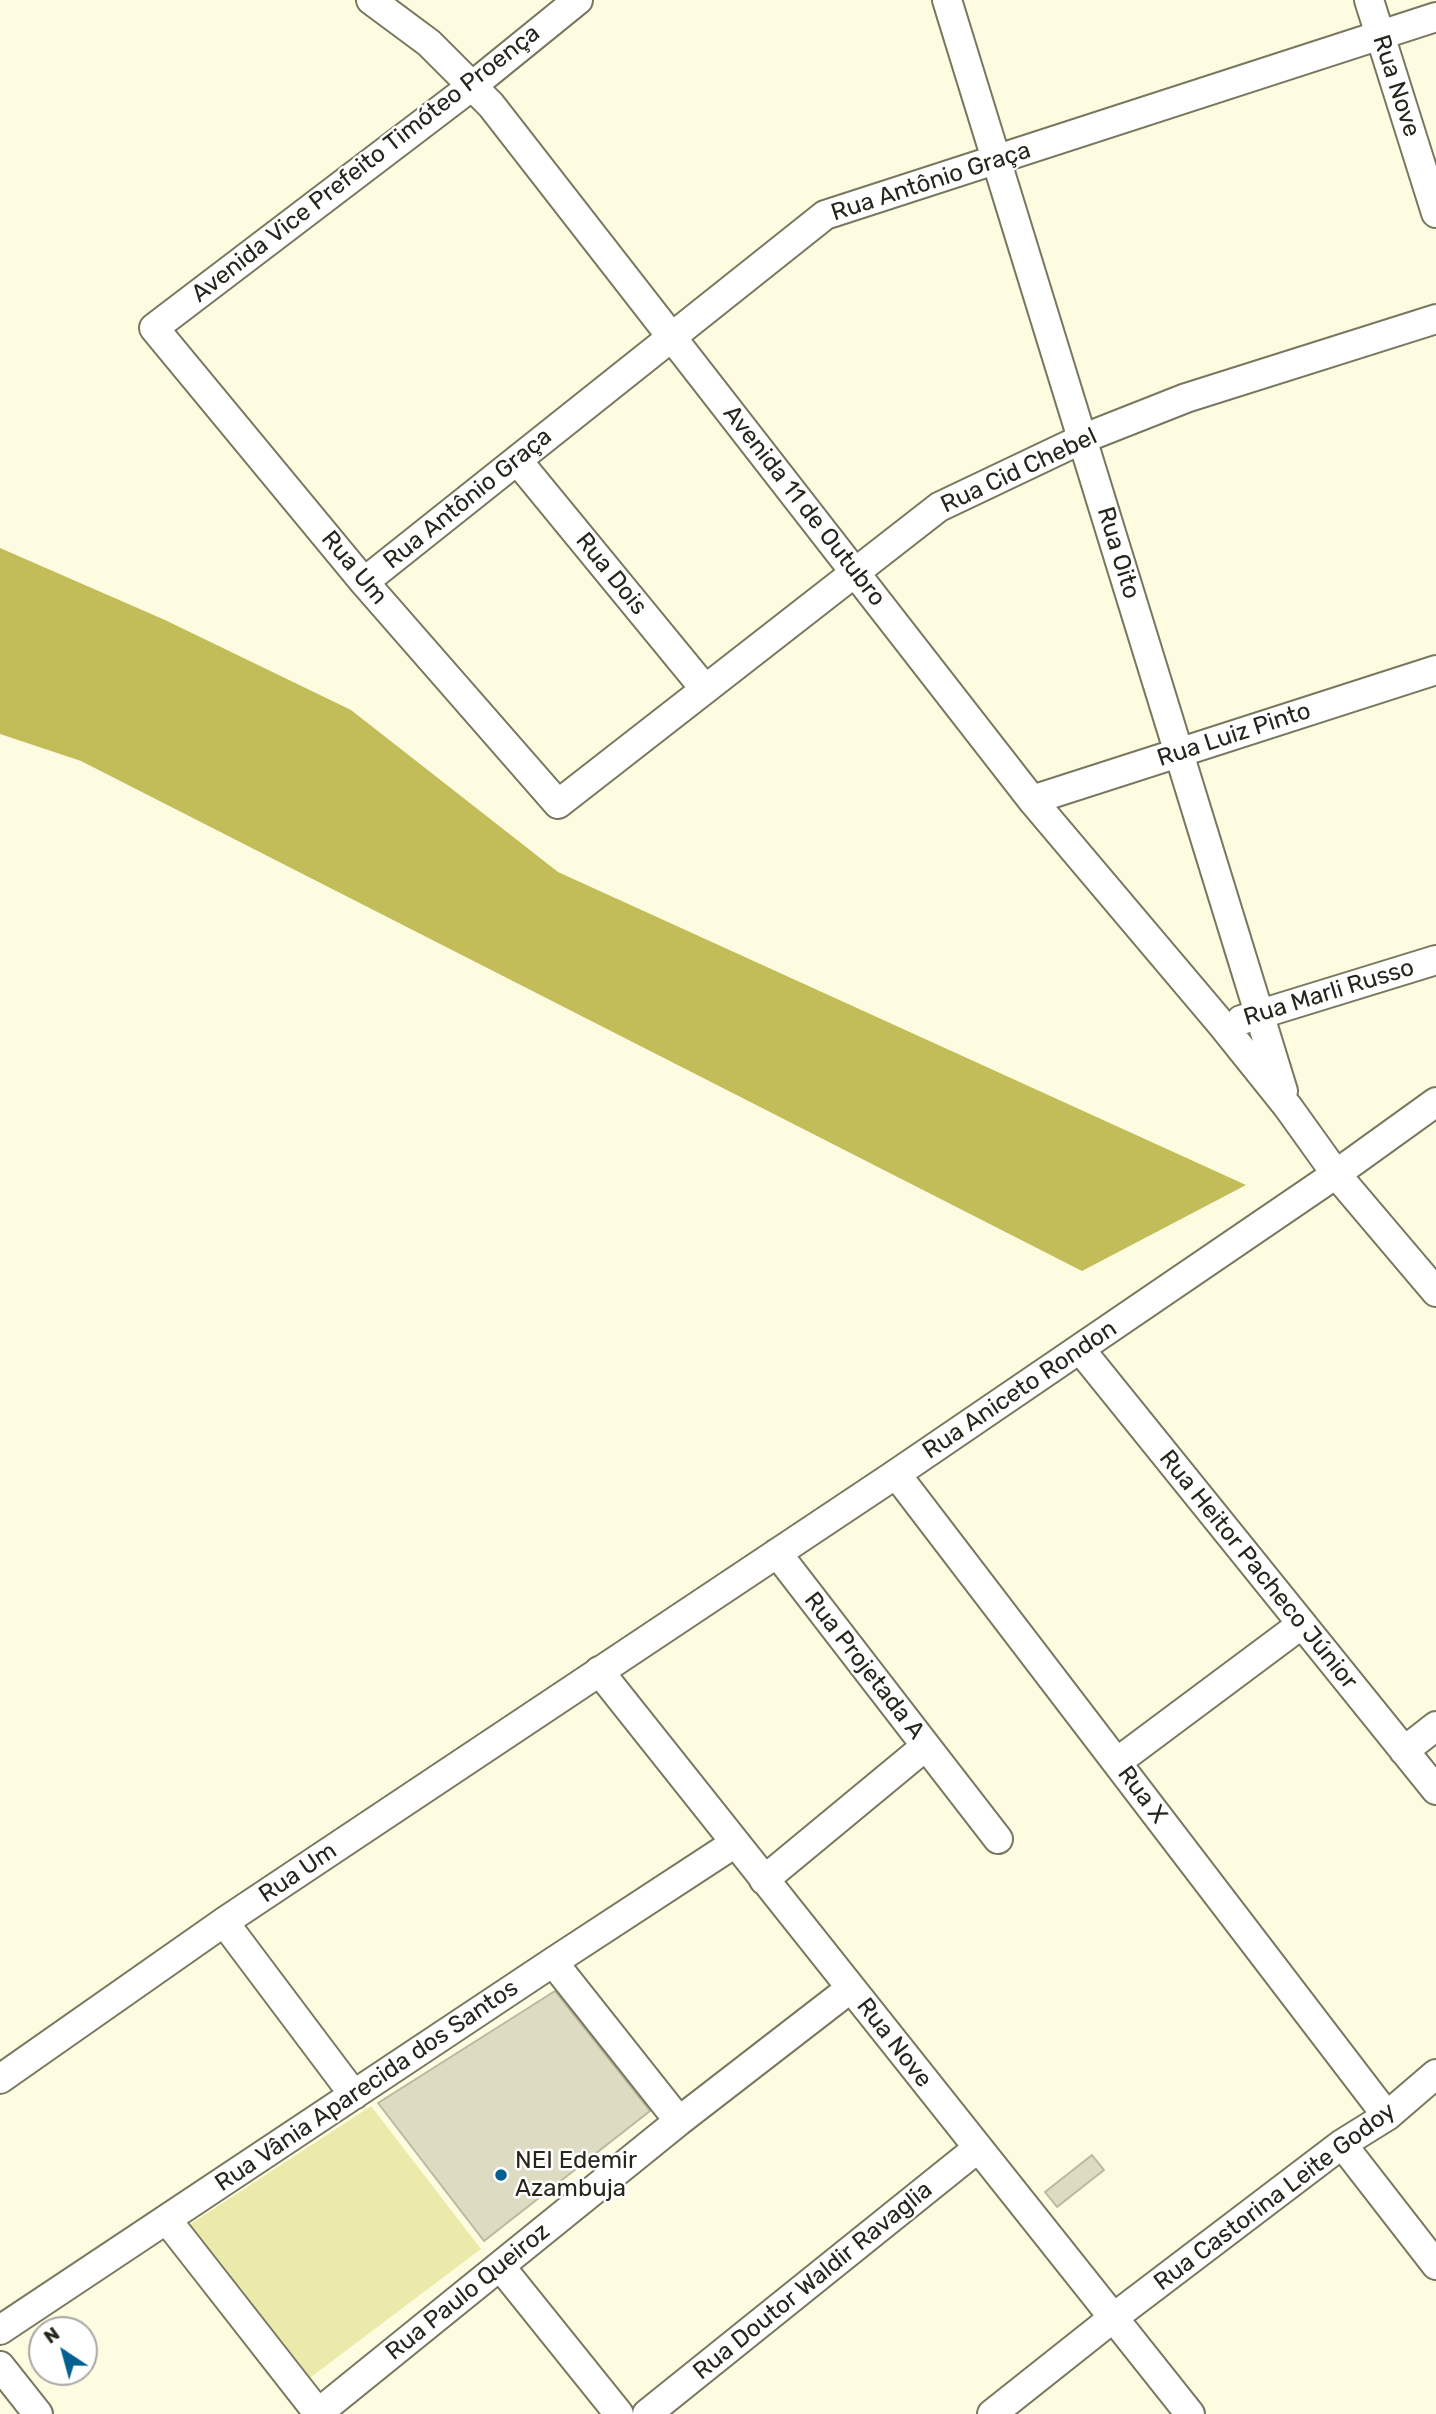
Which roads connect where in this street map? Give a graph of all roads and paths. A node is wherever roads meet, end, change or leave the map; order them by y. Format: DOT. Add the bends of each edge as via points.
graph roads {
  1 [pos="371,0"];
  2 [pos="578,0"];
  3 [pos="947,0"];
  4 [pos="1368,0"];
  5 [pos="548,11"];
  6 [pos="1436,17"];
  7 [pos="1380,35"];
  8 [pos="472,86"];
  9 [pos="996,159"];
  10 [pos="1436,213"];
  11 [pos="1436,319"];
  12 [pos="154,328"];
  13 [pos="672,337"];
  14 [pos="1082,439"];
  15 [pos="517,460"];
  16 [pos="855,572"];
  17 [pos="364,582"];
  18 [pos="1436,670"];
  19 [pos="705,689"];
  20 [pos="1179,753"];
  21 [pos="1032,800"];
  22 [pos="558,804"];
  23 [pos="1436,960"];
  24 [pos="1259,1015"];
  25 [pos="1223,1026"];
  26 [pos="1436,1102"];
  27 [pos="1288,1107"];
  28 [pos="1336,1174"];
  29 [pos="1436,1292"];
  30 [pos="1080,1349"];
  31 [pos="896,1474"];
  32 [pos="777,1553"];
  33 [pos="1302,1624"];
  34 [pos="599,1671"];
  35 [pos="1436,1726"];
  36 [pos="926,1746"];
  37 [pos="1404,1751"];
  38 [pos="1116,1762"];
  39 [pos="1436,1790"];
  40 [pos="998,1839"];
  41 [pos="735,1843"];
  42 [pos="764,1880"];
  43 [pos="224,1922"];
  44 [pos="553,1962"];
  45 [pos="851,1988"];
  46 [pos="1436,2074"];
  47 [pos="0,2079"];
  48 [pos="354,2095"];
  49 [pos="1387,2116"];
  50 [pos="679,2121"];
  51 [pos="1342,2144"];
  52 [pos="978,2148"];
  53 [pos="167,2220"];
  54 [pos="1436,2265"];
  55 [pos="499,2266"];
  56 [pos="1113,2318"];
  57 [pos="0,2330"];
  58 [pos="0,2366"];
  59 [pos="317,2413"];
  60 [pos="38,2414"];
  61 [pos="619,2414"];
  62 [pos="647,2414"];
  63 [pos="992,2414"];
  64 [pos="1190,2414"];
  1 -- 8 [label="street, Avenida 11 de Outubro" via="429,43"];
  2 -- 5 [label="street, Avenida Vice Prefeito Timóteo Proença"];
  3 -- 9 [label="street, Rua Oito"];
  4 -- 7 [label="street, Rua Nove"];
  5 -- 8 [label="street, Avenida Vice Prefeito Timóteo Proença"];
  6 -- 7 [label="street, Rua Antônio Graça"];
  7 -- 9 [label="street, Rua Antônio Graça"];
  7 -- 10 [label="street, Rua Nove"];
  8 -- 12 [label="street, Avenida Vice Prefeito Timóteo Proença"];
  8 -- 13 [label="street, Avenida 11 de Outubro"];
  9 -- 13 [label="street, Rua Antônio Graça" via="825,215"];
  9 -- 14 [label="street, Rua Oito"];
  11 -- 14 [label="street, Rua Cid Chebel" via="1186,398"];
  12 -- 17 [label="street, Rua Um"];
  13 -- 15 [label="street, Rua Antônio Graça"];
  13 -- 16 [label="street, Avenida 11 de Outubro"];
  14 -- 16 [label="street, Rua Cid Chebel" via="939,507"];
  14 -- 20 [label="street, Rua Oito"];
  15 -- 17 [label="street, Rua Antônio Graça"];
  15 -- 19 [label="street, Rua Dois"];
  16 -- 19 [label="street, Rua Cid Chebel"];
  16 -- 21 [label="street, Avenida 11 de Outubro"];
  17 -- 22 [label="street, Rua Um"];
  18 -- 20 [label="street, Rua Luiz Pinto"];
  19 -- 22 [label="street, Rua Cid Chebel"];
  20 -- 21 [label="street, Rua Luiz Pinto"];
  20 -- 24 [label="street, Rua Oito"];
  21 -- 25 [label="street, Avenida 11 de Outubro"];
  23 -- 24 [label="street, Rua Marli Russo"];
  24 -- 25 [label="street, Rua Marli Russo"];
  24 -- 27 [label="street, Rua Oito"];
  25 -- 27 [label="street, Avenida 11 de Outubro"];
  26 -- 28 [label="street, Rua Aniceto Rondon"];
  27 -- 28 [label="street"];
  28 -- 29 [label="street"];
  28 -- 30 [label="street, Rua Aniceto Rondon"];
  30 -- 31 [label="street, Rua Aniceto Rondon"];
  30 -- 33 [label="street, Rua Heitor Pacheco Júnior"];
  31 -- 32 [label="street, Rua Aniceto Rondon"];
  31 -- 38 [label="street, Rua X"];
  32 -- 34 [label="street, Rua Aniceto Rondon"];
  32 -- 36 [label="street, Rua Projetada A"];
  33 -- 37 [label="street, Rua Heitor Pacheco Júnior"];
  33 -- 38 [label="street"];
  34 -- 41 [label="street, Rua Nove"];
  34 -- 43 [label="street, Rua Um"];
  35 -- 37 [label="street"];
  36 -- 40 [label="street"];
  36 -- 42 [label="street, Rua Projetada A"];
  37 -- 39 [label="street, Rua Heitor Pacheco Júnior"];
  38 -- 49 [label="street, Rua X"];
  41 -- 42 [label="street, Rua Nove"];
  41 -- 44 [label="street, Rua Vânia Aparecida dos Santos"];
  42 -- 45 [label="street, Rua Nove"];
  43 -- 47 [label="street, Rua Um"];
  43 -- 48 [label="street"];
  44 -- 48 [label="street, Rua Vânia Aparecida dos Santos"];
  44 -- 50 [label="street"];
  45 -- 50 [label="street, Rua Paulo Queiroz"];
  45 -- 52 [label="street, Rua Nove"];
  46 -- 49 [label="street, Rua Castorina Leite Godoy"];
  48 -- 53 [label="street, Rua Vânia Aparecida dos Santos"];
  49 -- 51 [label="street, Rua Castorina Leite Godoy"];
  50 -- 55 [label="street, Rua Paulo Queiroz"];
  51 -- 54 [label="street"];
  51 -- 56 [label="street, Rua Castorina Leite Godoy"];
  52 -- 56 [label="street, Rua Nove"];
  52 -- 62 [label="street, Rua Doutor Waldir Ravaglia"];
  53 -- 57 [label="street, Rua Vânia Aparecida dos Santos"];
  53 -- 59 [label="street"];
  55 -- 59 [label="street, Rua Paulo Queiroz"];
  55 -- 61 [label="street"];
  56 -- 63 [label="street"];
  56 -- 64 [label="street, Rua Nove"];
  58 -- 60 [label="street"];
}
